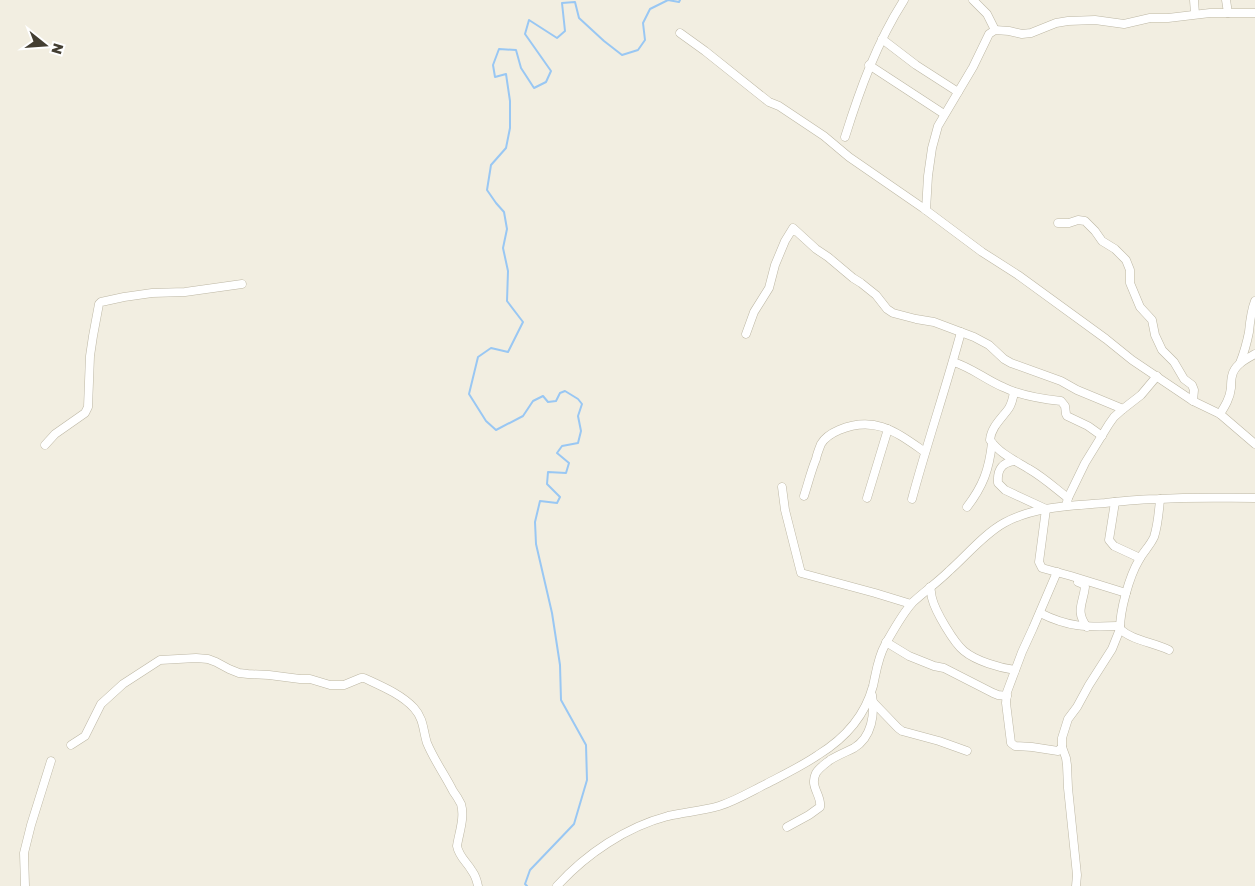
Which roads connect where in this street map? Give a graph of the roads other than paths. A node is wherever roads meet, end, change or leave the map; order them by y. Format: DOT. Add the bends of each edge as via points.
graph roads {
  1 [pos="904,0"];
  2 [pos="973,0"];
  3 [pos="1194,0"];
  4 [pos="1226,0"];
  5 [pos="1228,13"];
  6 [pos="1255,13"];
  7 [pos="1195,14"];
  8 [pos="995,30"];
  9 [pos="680,33"];
  10 [pos="882,39"];
  11 [pos="870,66"];
  12 [pos="958,92"];
  13 [pos="944,114"];
  14 [pos="844,137"];
  15 [pos="926,210"];
  16 [pos="1058,223"];
  17 [pos="242,284"];
  18 [pos="1255,300"];
  19 [pos="961,332"];
  20 [pos="746,334"];
  21 [pos="1255,354"];
  22 [pos="953,362"];
  23 [pos="1240,363"];
  24 [pos="1157,376"];
  25 [pos="1014,392"];
  26 [pos="1193,401"];
  27 [pos="1123,409"];
  28 [pos="1220,414"];
  29 [pos="888,429"];
  30 [pos="1102,436"];
  31 [pos="992,444"];
  32 [pos="1255,444"];
  33 [pos="45,445"];
  34 [pos="925,452"];
  35 [pos="1014,461"];
  36 [pos="782,488"];
  37 [pos="804,496"];
  38 [pos="867,498"];
  39 [pos="1068,498"];
  40 [pos="1160,498"];
  41 [pos="1255,498"];
  42 [pos="912,499"];
  43 [pos="1115,502"];
  44 [pos="1066,506"];
  45 [pos="967,508"];
  46 [pos="1046,509"];
  47 [pos="1140,558"];
  48 [pos="1057,572"];
  49 [pos="1071,576"];
  50 [pos="930,587"];
  51 [pos="1126,593"];
  52 [pos="911,604"];
  53 [pos="1040,613"];
  54 [pos="1086,627"];
  55 [pos="1120,627"];
  56 [pos="886,642"];
  57 [pos="1169,650"];
  58 [pos="1015,670"];
  59 [pos="872,691"];
  60 [pos="1006,696"];
  61 [pos="873,702"];
  62 [pos="71,745"];
  63 [pos="1062,748"];
  64 [pos="967,751"];
  65 [pos="51,761"];
  66 [pos="787,828"];
  67 [pos="24,886"];
  68 [pos="478,886"];
  69 [pos="557,886"];
  70 [pos="1076,886"];
  1 -- 10 [label="street"];
  2 -- 8 [label="street" via="987,14"];
  3 -- 7 [label="street"];
  4 -- 5 [label="street"];
  5 -- 6 [label="street"];
  5 -- 7 [label="street"];
  7 -- 8 [label="street" via="1124,24 1068,21 1031,34"];
  8 -- 12 [label="street" via="989,34"];
  9 -- 15 [label="street" via="769,102 805,122"];
  10 -- 11 [label="street"];
  10 -- 12 [label="street"];
  11 -- 13 [label="street"];
  11 -- 14 [label="street"];
  12 -- 13 [label="street"];
  13 -- 15 [label="street" via="932,148"];
  15 -- 24 [label="street"];
  16 -- 26 [label="street" via="1085,221 1102,241 1126,260 1130,283 1140,306 1152,320 1162,350 1192,385"];
  17 -- 33 [label="street" via="101,302 92,336 87,410"];
  18 -- 23 [label="street"];
  19 -- 20 [label="street" via="893,313 876,295 792,228 775,265 769,288 754,312"];
  19 -- 22 [label="street"];
  19 -- 27 [label="street" via="989,345 1004,360"];
  21 -- 23 [label="street"];
  22 -- 25 [label="street"];
  22 -- 34 [label="street"];
  23 -- 28 [label="street" via="1232,374 1229,397"];
  24 -- 26 [label="street"];
  24 -- 27 [label="street"];
  25 -- 30 [label="street" via="1061,401 1067,416"];
  25 -- 31 [label="street" via="1010,406 991,434"];
  26 -- 28 [label="street"];
  27 -- 30 [label="street"];
  28 -- 32 [label="street"];
  29 -- 34 [label="street"];
  29 -- 37 [label="street" via="866,424 832,433 821,444"];
  29 -- 38 [label="street"];
  30 -- 39 [label="street"];
  31 -- 35 [label="street"];
  31 -- 45 [label="street" via="988,469"];
  34 -- 42 [label="street"];
  35 -- 39 [label="street"];
  35 -- 46 [label="street" via="1003,465 998,483 1005,490"];
  36 -- 52 [label="street" via="801,573"];
  39 -- 44 [label="street"];
  40 -- 41 [label="street"];
  40 -- 43 [label="street"];
  40 -- 47 [label="street" via="1155,535"];
  43 -- 44 [label="street"];
  43 -- 47 [label="street" via="1109,540 1114,546"];
  44 -- 46 [label="street"];
  46 -- 48 [label="street" via="1039,565"];
  46 -- 50 [label="street" via="1002,524"];
  47 -- 51 [label="street"];
  48 -- 49 [label="street"];
  48 -- 53 [label="street"];
  49 -- 51 [label="street"];
  49 -- 54 [label="street" via="1085,587 1080,617"];
  50 -- 52 [label="street"];
  50 -- 58 [label="street" via="940,618 962,650 983,661"];
  51 -- 55 [label="street"];
  52 -- 56 [label="street"];
  53 -- 54 [label="street"];
  53 -- 58 [label="street"];
  54 -- 55 [label="street"];
  55 -- 57 [label="street" via="1127,634"];
  55 -- 63 [label="street" via="1112,648 1068,719"];
  56 -- 59 [label="street"];
  56 -- 60 [label="street" via="909,656"];
  58 -- 60 [label="street"];
  59 -- 61 [label="street"];
  59 -- 69 [label="street" via="854,724 817,756 733,801 656,820 631,830 593,852"];
  60 -- 63 [label="street" via="1011,743 1058,751"];
  61 -- 64 [label="street" via="902,731"];
  61 -- 66 [label="street" via="871,724 862,742 837,755 816,774 814,785 820,807"];
  62 -- 68 [label="street" via="85,736 101,704 123,684 160,660 208,659 239,673 310,679 330,685 344,685 364,678 407,702 424,725 433,756 461,804 457,846"];
  63 -- 70 [label="street" via="1067,765"];
  65 -- 67 [label="street" via="24,854"];
}
